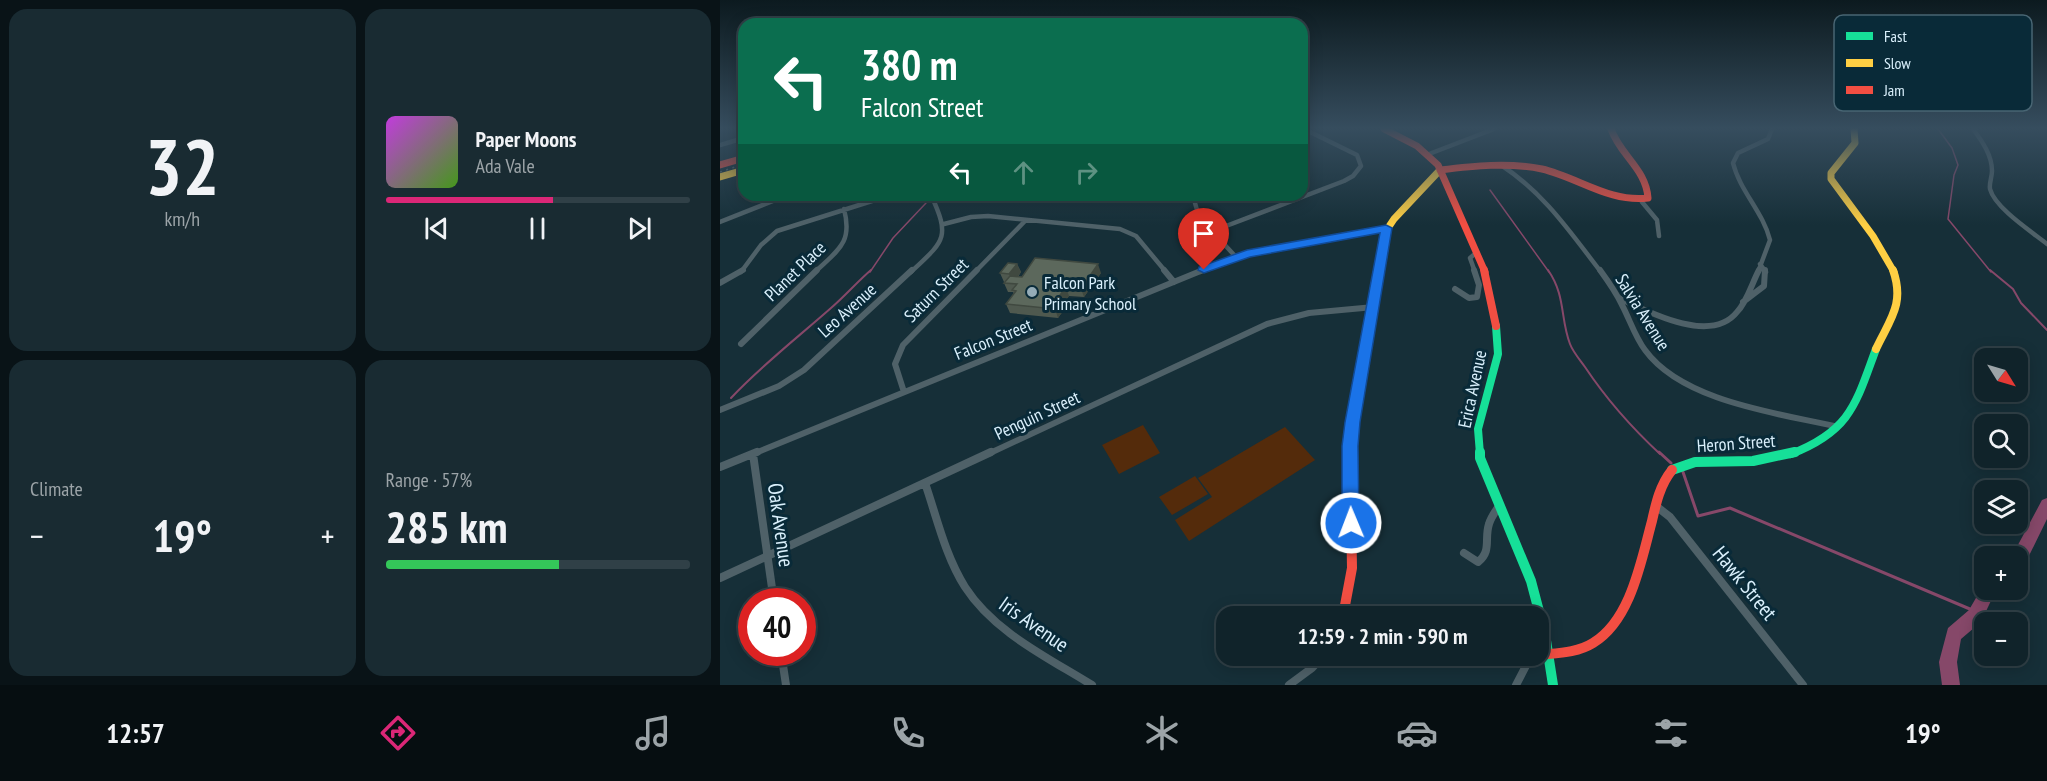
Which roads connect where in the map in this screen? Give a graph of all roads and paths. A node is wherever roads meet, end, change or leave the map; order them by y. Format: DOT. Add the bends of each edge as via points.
graph roads {
  1 [pos="1359,161"];
  2 [pos="1433,161"];
  3 [pos="1629,161"];
  4 [pos="1733,161"];
  5 [pos="1840,161"];
  6 [pos="1991,161"];
  7 [pos="1500,164"];
  8 [pos="1440,170"];
  9 [pos="738,172"];
  10 [pos="720,177"];
  11 [pos="1308,195"];
  12 [pos="773,201"];
  13 [pos="871,201"];
  14 [pos="934,201"];
  15 [pos="1196,201"];
  16 [pos="1292,201"];
  17 [pos="1642,202"];
  18 [pos="844,209"];
  19 [pos="1026,220"];
  20 [pos="720,222"];
  21 [pos="944,224"];
  22 [pos="1386,228"];
  23 [pos="1213,231"];
  24 [pos="1659,236"];
  25 [pos="2047,244"];
  26 [pos="1477,252"];
  27 [pos="1236,257"];
  28 [pos="1760,264"];
  29 [pos="1174,282"];
  30 [pos="720,283"];
  31 [pos="1455,289"];
  32 [pos="1619,298"];
  33 [pos="1742,303"];
  34 [pos="1374,307"];
  35 [pos="741,344"];
  36 [pos="904,392"];
  37 [pos="720,410"];
  38 [pos="1834,426"];
  39 [pos="753,454"];
  40 [pos="720,467"];
  41 [pos="925,483"];
  42 [pos="1656,506"];
  43 [pos="1500,507"];
  44 [pos="1464,554"];
  45 [pos="767,556"];
  46 [pos="720,578"];
  47 [pos="772,588"];
  48 [pos="1346,606"];
  49 [pos="1534,606"];
  50 [pos="1549,653"];
  51 [pos="783,666"];
  52 [pos="1314,666"];
  53 [pos="1527,666"];
  54 [pos="1545,666"];
  55 [pos="786,685"];
  56 [pos="1092,685"];
  57 [pos="1289,685"];
  58 [pos="1516,685"];
  59 [pos="1553,685"];
  60 [pos="1803,685"];
  1 -- 11 [label="street" via="1359,171 1344,181"];
  2 -- 8 [label="main road, Erica Avenue"];
  3 -- 17 [label="main road" via="1648,183 1650,192"];
  4 -- 28 [label="street" via="1738,178 1768,232 1769,246"];
  5 -- 38 [label="main road, Heron Street" via="1831,172 1831,179 1891,265 1899,296 1856,403"];
  6 -- 25 [label="street" via="1992,194"];
  7 -- 8 [label="main road"];
  7 -- 17 [label="main road" via="1542,168"];
  7 -- 32 [label="street, Salvia Avenue" via="1546,200"];
  8 -- 22 [label="main road"];
  8 -- 26 [label="main road, Erica Avenue"];
  9 -- 10 [label="main road"];
  12 -- 20 [label="street"];
  13 -- 18 [label="street"];
  14 -- 21 [label="street"];
  15 -- 23 [label="street" via="1195,211"];
  16 -- 23 [label="street"];
  17 -- 24 [label="street" via="1657,220"];
  18 -- 30 [label="street" via="777,231 761,245 743,271"];
  18 -- 35 [label="street, Planet Place" via="849,226 842,246"];
  19 -- 21 [label="street" via="979,216"];
  19 -- 29 [label="street" via="1126,231 1139,240"];
  19 -- 36 [label="street, Saturn Street" via="903,345 895,364"];
  21 -- 37 [label="street, Leo Avenue" via="943,239 932,252 804,370 779,386"];
  22 -- 27 [label="street, Falcon Street"];
  22 -- 34 [label="main road"];
  23 -- 27 [label="street"];
  26 -- 31 [label="street" via="1470,258 1479,295 1472,299"];
  26 -- 43 [label="main road, Erica Avenue" via="1490,290 1498,345 1477,443"];
  27 -- 29 [label="street, Falcon Street"];
  28 -- 33 [label="street"];
  28 -- 33 [label="street" via="1766,272 1764,286"];
  29 -- 36 [label="street, Falcon Street"];
  32 -- 33 [label="street" via="1680,323 1706,326 1725,323"];
  32 -- 38 [label="street, Salvia Avenue" via="1643,348 1677,378 1711,394"];
  34 -- 41 [label="street, Penguin Street" via="1309,313 1268,324"];
  34 -- 48 [label="main road" via="1350,446 1352,568"];
  36 -- 39 [label="street, Falcon Street"];
  38 -- 42 [label="main road, Heron Street" via="1814,445 1778,458 1679,465 1667,476"];
  39 -- 40 [label="street, Falcon Street"];
  39 -- 45 [label="street, Oak Avenue"];
  41 -- 45 [label="street, Penguin Street"];
  41 -- 56 [label="street, Iris Avenue" via="955,566 973,599 1007,630"];
  42 -- 50 [label="main road, Heron Street" via="1634,578 1611,629 1588,645"];
  42 -- 60 [label="street, Hawk Street" via="1670,517"];
  43 -- 44 [label="street" via="1489,521 1486,555 1478,562"];
  43 -- 49 [label="main road, Erica Avenue" via="1531,581"];
  45 -- 46 [label="street, Penguin Street"];
  45 -- 47 [label="street, Oak Avenue"];
  51 -- 55 [label="street"];
  52 -- 57 [label="street"];
  53 -- 58 [label="street"];
  54 -- 59 [label="main road, Erica Avenue"];
}
